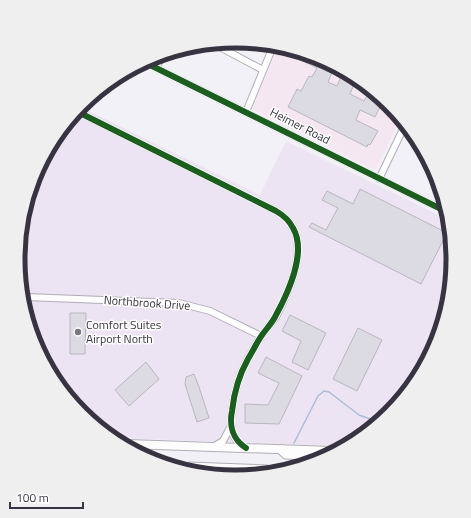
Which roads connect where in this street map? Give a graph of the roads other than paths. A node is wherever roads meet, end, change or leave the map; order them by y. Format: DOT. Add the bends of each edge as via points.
graph roads {
  1 [pos="222,49"];
  2 [pos="271,52"];
  3 [pos="158,64"];
  4 [pos="152,66"];
  5 [pos="156,68"];
  6 [pos="263,70"];
  7 [pos="246,112"];
  8 [pos="83,114"];
  9 [pos="402,130"];
  10 [pos="379,179"];
  11 [pos="440,208"];
  12 [pos="29,297"];
  13 [pos="261,336"];
  14 [pos="231,426"];
  15 [pos="136,444"];
  16 [pos="213,447"];
  17 [pos="246,448"];
  18 [pos="282,450"];
  19 [pos="322,451"];
  20 [pos="310,455"];
  21 [pos="218,469"];
  22 [pos="244,469"];
  1 -- 6 [label="street"];
  2 -- 6 [label="street"];
  3 -- 5 [label="street"];
  4 -- 5 [label="street, Heimer Road"];
  5 -- 7 [label="street, Heimer Road"];
  6 -- 7 [label="street"];
  7 -- 10 [label="street, Heimer Road"];
  8 -- 13 [label="street" via="276,211 289,221 297,238 298,252 294,274 276,316"];
  9 -- 10 [label="street"];
  10 -- 11 [label="street, Heimer Road"];
  12 -- 13 [label="street, Northbrook Drive" via="179,303 210,311"];
  13 -- 14 [label="street" via="241,373 233,400"];
  14 -- 16 [label="street" via="222,442"];
  14 -- 17 [label="street" via="237,441"];
  15 -- 16 [label="main road"];
  16 -- 17 [label="main road"];
  17 -- 18 [label="main road"];
  18 -- 19 [label="main road"];
  18 -- 20 [label="highway" via="286,454"];
  21 -- 22 [label="highway"];
}
